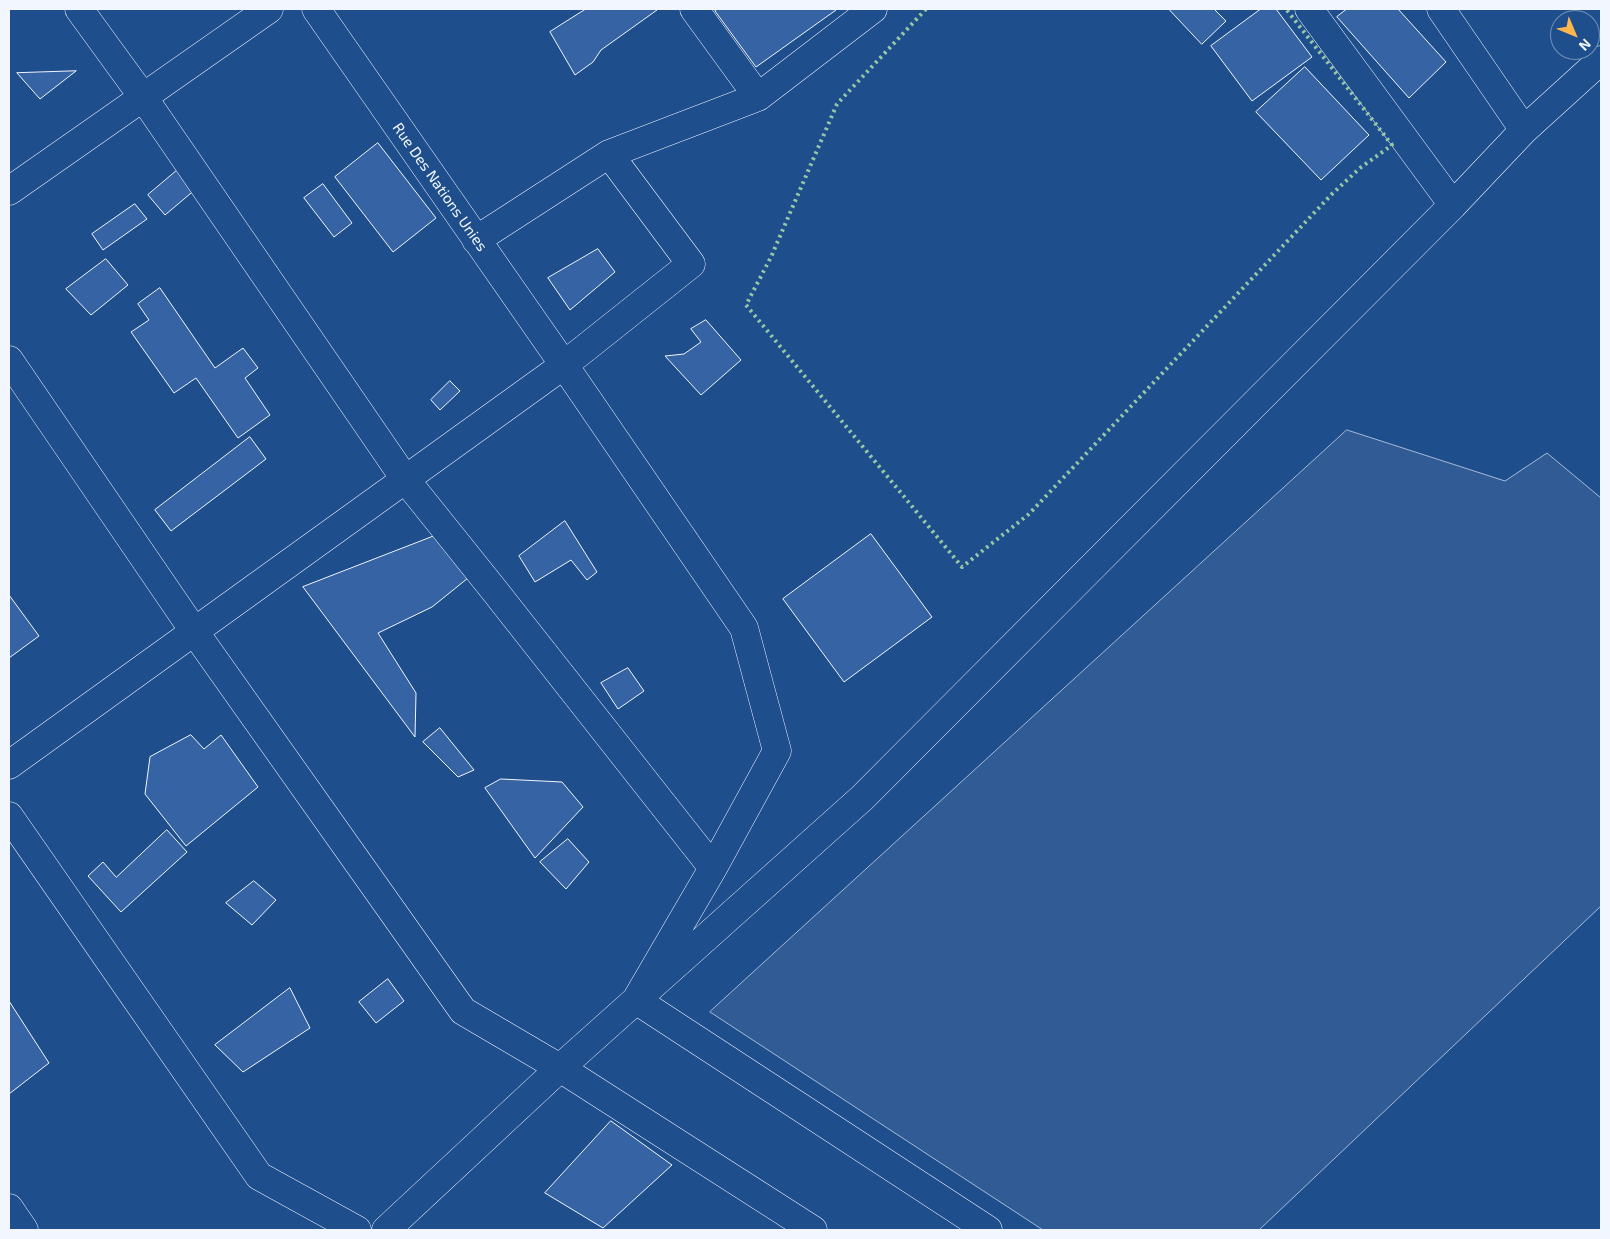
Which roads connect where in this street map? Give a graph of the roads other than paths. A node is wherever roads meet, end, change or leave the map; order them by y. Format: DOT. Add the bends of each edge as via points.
graph roads {
  1 [pos="79,9"];
  2 [pos="269,9"];
  3 [pos="316,9"];
  4 [pos="694,9"];
  5 [pos="873,9"];
  6 [pos="1309,9"];
  7 [pos="1441,9"];
  8 [pos="1601,60"];
  9 [pos="143,97"];
  10 [pos="758,97"];
  11 [pos="1524,130"];
  12 [pos="609,154"];
  13 [pos="9,191"];
  14 [pos="1453,205"];
  15 [pos="476,240"];
  16 [pos="9,360"];
  17 [pos="564,365"];
  18 [pos="405,480"];
  19 [pos="194,631"];
  20 [pos="9,765"];
  21 [pos="9,816"];
  22 [pos="713,868"];
  23 [pos="636,1000"];
  24 [pos="560,1068"];
  25 [pos="9,1208"];
  26 [pos="24,1230"];
  27 [pos="357,1230"];
  28 [pos="386,1230"];
  29 [pos="813,1230"];
  30 [pos="988,1230"];
  1 -- 9 [label="street"];
  2 -- 9 [label="street"];
  3 -- 15 [label="street, Rue Des Nations Unies"];
  4 -- 10 [label="street"];
  5 -- 10 [label="street"];
  6 -- 14 [label="street"];
  7 -- 11 [label="street"];
  8 -- 11 [label="street"];
  9 -- 13 [label="street"];
  9 -- 18 [label="street"];
  10 -- 12 [label="street"];
  11 -- 14 [label="street"];
  12 -- 15 [label="street"];
  12 -- 17 [label="street" via="691,264"];
  14 -- 23 [label="street" via="862,798"];
  15 -- 17 [label="street, Rue Des Nations Unies"];
  16 -- 19 [label="street"];
  17 -- 18 [label="street"];
  17 -- 22 [label="street, Rue Des Nations Unies" via="744,628 777,751"];
  18 -- 19 [label="street"];
  18 -- 22 [label="street"];
  19 -- 20 [label="street"];
  19 -- 24 [label="street" via="463,1012"];
  21 -- 27 [label="street" via="259,1176"];
  22 -- 23 [label="street, Rue Des Nations Unies"];
  23 -- 24 [label="street"];
  23 -- 30 [label="street"];
  24 -- 28 [label="street"];
  24 -- 29 [label="street"];
  25 -- 26 [label="street"];
}
